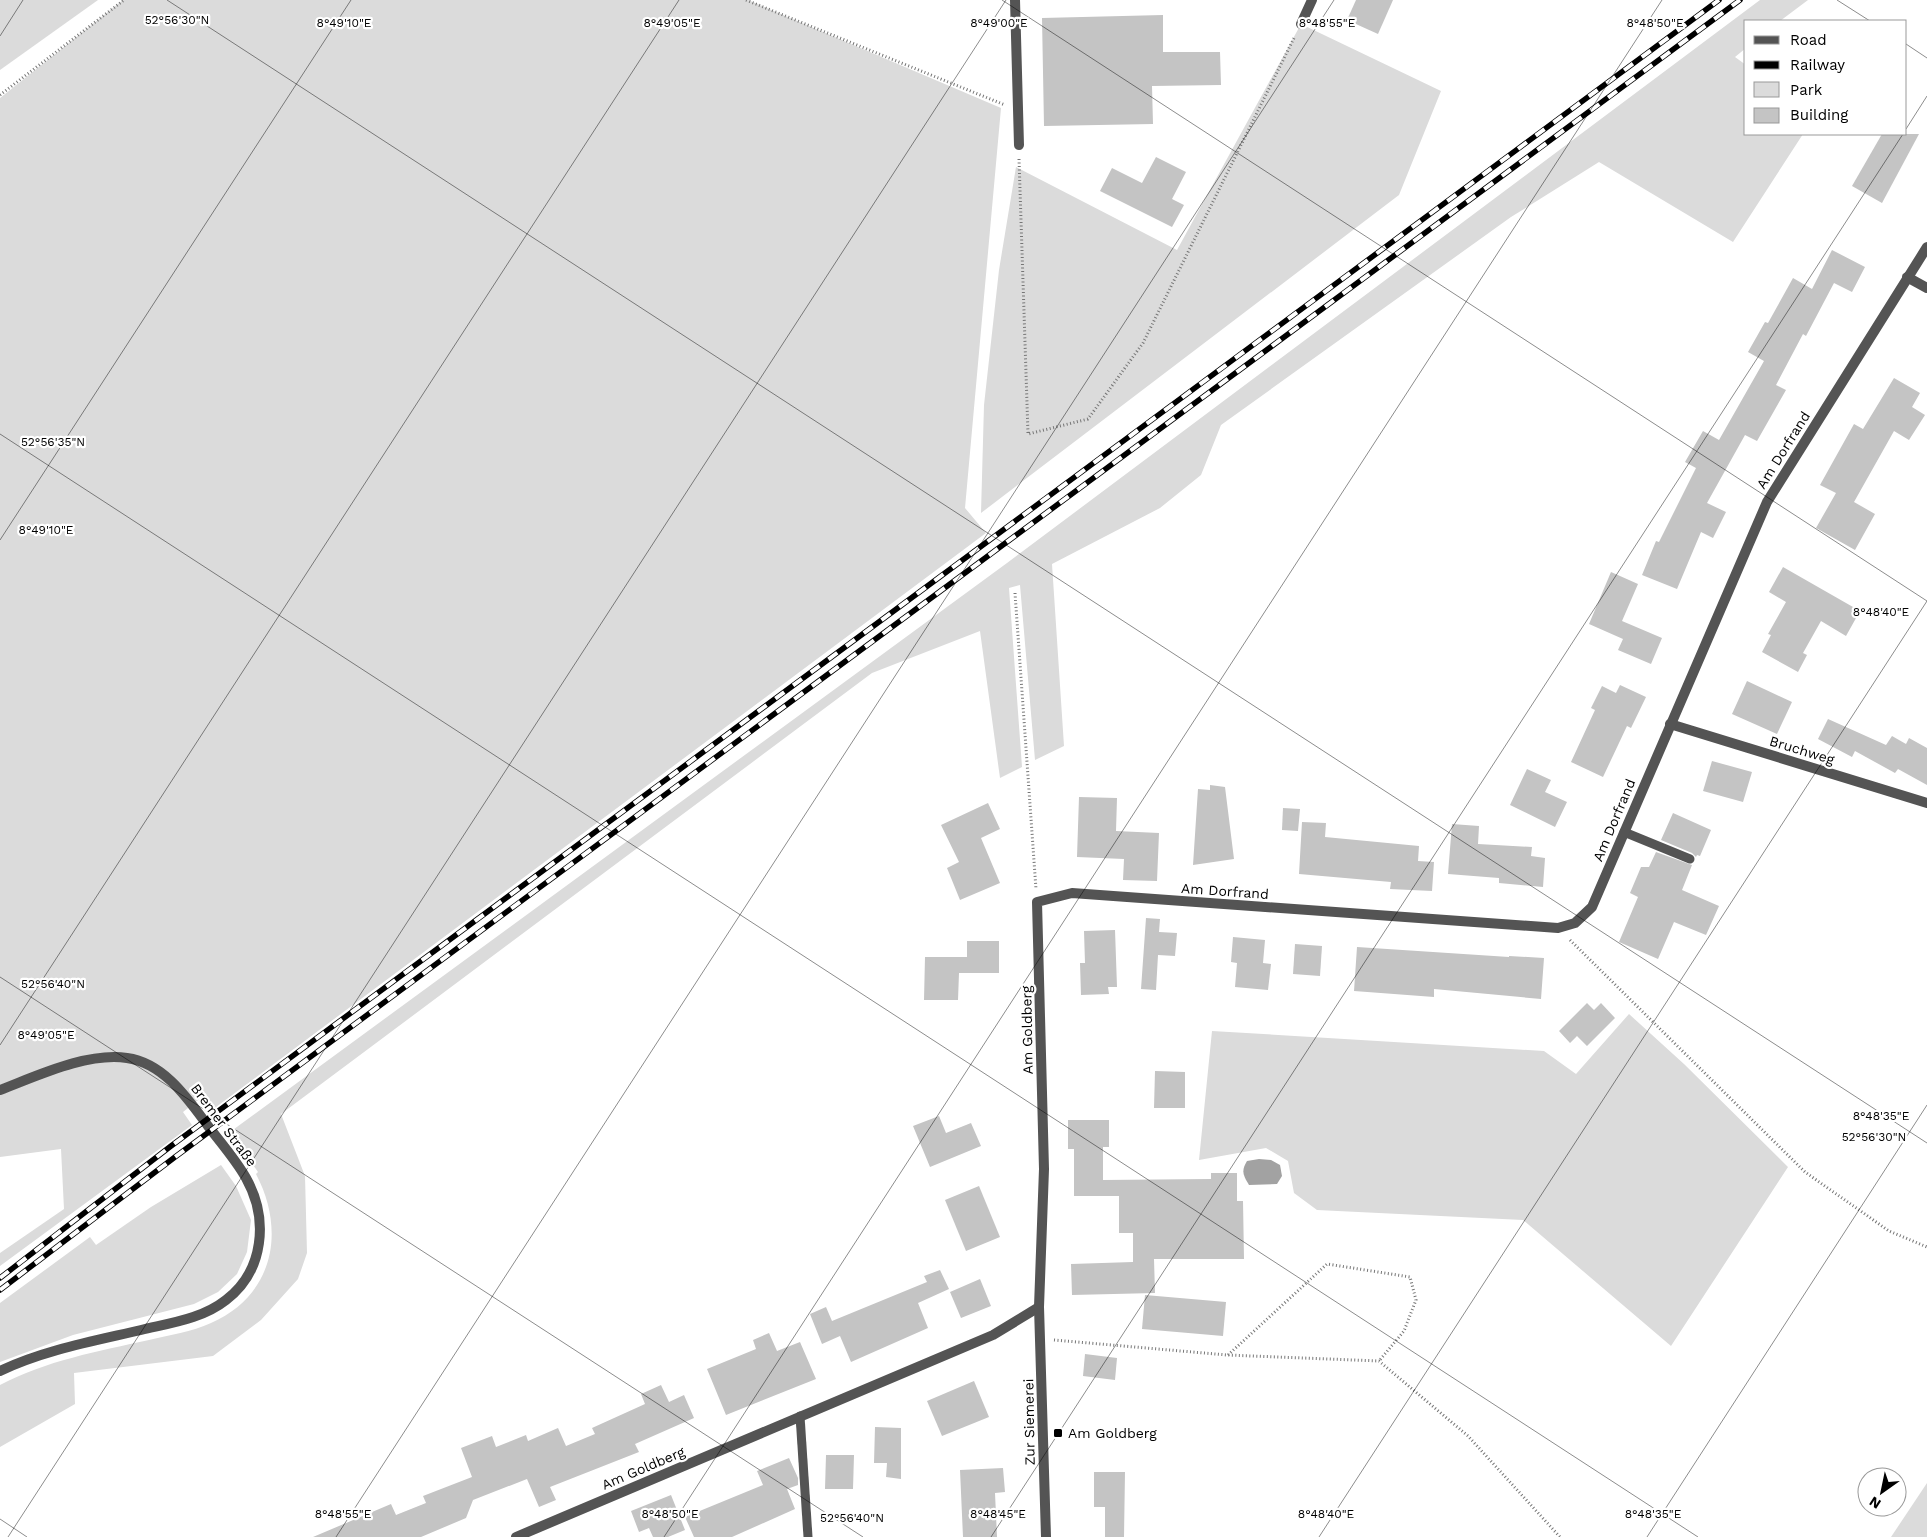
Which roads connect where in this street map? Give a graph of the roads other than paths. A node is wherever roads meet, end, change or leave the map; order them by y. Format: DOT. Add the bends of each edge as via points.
graph roads {
  1 [pos="1015,0"];
  2 [pos="1312,0"];
  3 [pos="1301,24"];
  4 [pos="1019,146"];
  5 [pos="1927,247"];
  6 [pos="1907,277"];
  7 [pos="1927,288"];
  8 [pos="1670,724"];
  9 [pos="1927,803"];
  10 [pos="1624,832"];
  11 [pos="1690,859"];
  12 [pos="1037,902"];
  13 [pos="0,1090"];
  14 [pos="1039,1307"];
  15 [pos="0,1371"];
  16 [pos="800,1416"];
  17 [pos="516,1537"];
  18 [pos="808,1537"];
  19 [pos="1046,1537"];
  1 -- 4 [label="street"];
  2 -- 3 [label="street"];
  5 -- 6 [label="street, Am Dorfrand"];
  6 -- 7 [label="street"];
  6 -- 8 [label="street, Am Dorfrand" via="1767,502"];
  8 -- 9 [label="street, Bruchweg"];
  8 -- 10 [label="street, Am Dorfrand"];
  10 -- 11 [label="lane"];
  10 -- 12 [label="street, Am Dorfrand" via="1592,907 1575,923 1558,928 1072,893"];
  12 -- 14 [label="street, Am Goldberg" via="1044,1169"];
  13 -- 15 [label="street, Bremer Straße" via="89,1059 127,1058 156,1069 182,1091 246,1178 257,1203 261,1233 256,1259 244,1281 226,1300 193,1318 60,1349"];
  14 -- 16 [label="street, Am Goldberg" via="993,1335"];
  14 -- 19 [label="street, Zur Siemerei"];
  16 -- 17 [label="street, Am Goldberg"];
  16 -- 18 [label="lane"];
}
